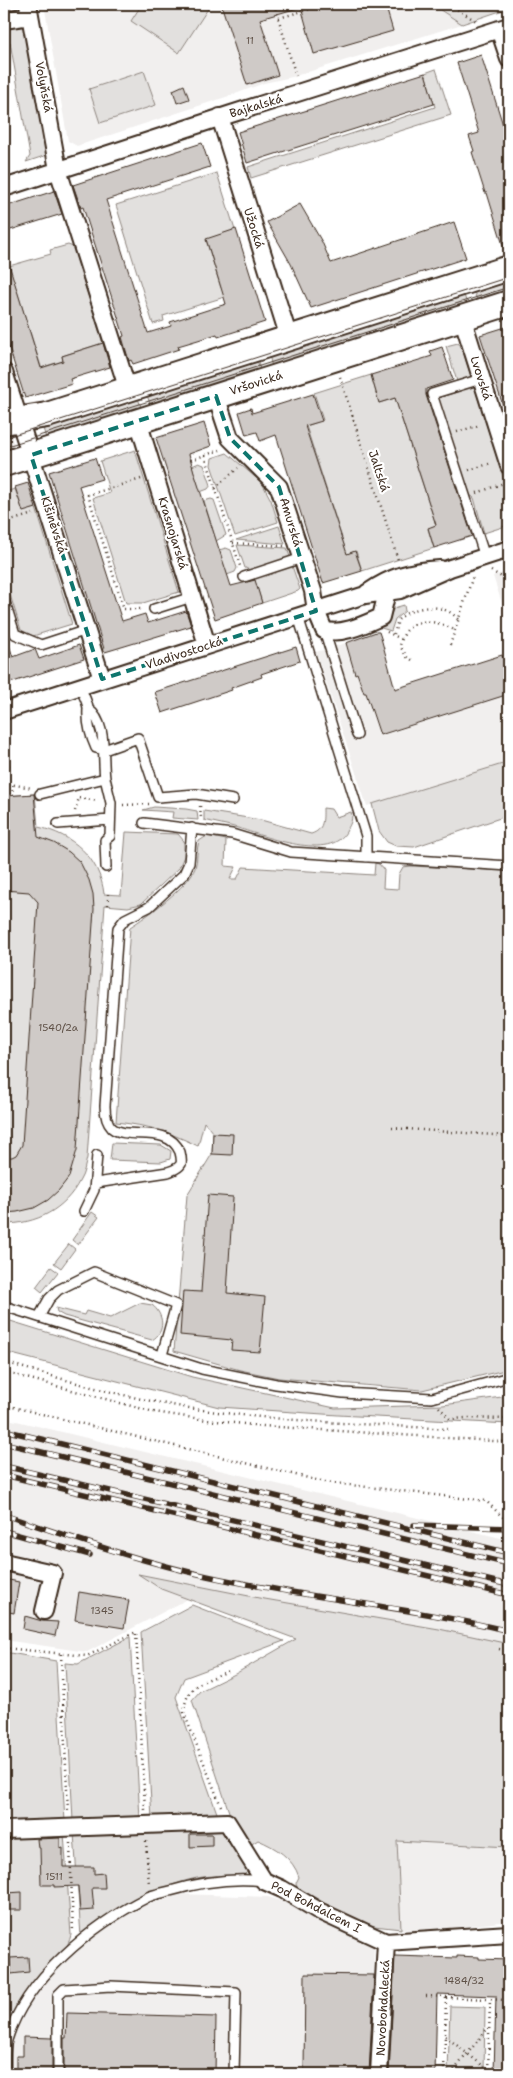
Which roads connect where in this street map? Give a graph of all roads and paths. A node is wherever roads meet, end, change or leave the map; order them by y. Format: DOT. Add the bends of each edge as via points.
graph roads {
  1 [pos="274,4"];
  2 [pos="327,4"];
  3 [pos="449,4"];
  4 [pos="30,10"];
  5 [pos="279,18"];
  6 [pos="4,20"];
  7 [pos="477,22"];
  8 [pos="504,27"];
  9 [pos="509,60"];
  10 [pos="296,76"];
  11 [pos="220,117"];
  12 [pos="58,170"];
  13 [pos="4,188"];
  14 [pos="509,268"];
  15 [pos="509,302"];
  16 [pos="462,317"];
  17 [pos="288,338"];
  18 [pos="4,372"];
  19 [pos="339,376"];
  20 [pos="481,379"];
  21 [pos="128,390"];
  22 [pos="216,396"];
  23 [pos="138,420"];
  24 [pos="494,420"];
  25 [pos="12,421"];
  26 [pos="445,436"];
  27 [pos="236,445"];
  28 [pos="31,455"];
  29 [pos="205,455"];
  30 [pos="249,458"];
  31 [pos="190,460"];
  32 [pos="508,462"];
  33 [pos="4,464"];
  34 [pos="155,474"];
  35 [pos="458,474"];
  36 [pos="509,482"];
  37 [pos="215,488"];
  38 [pos="466,496"];
  39 [pos="39,512"];
  40 [pos="4,523"];
  41 [pos="233,542"];
  42 [pos="509,549"];
  43 [pos="300,552"];
  44 [pos="484,562"];
  45 [pos="399,563"];
  46 [pos="450,568"];
  47 [pos="244,577"];
  48 [pos="509,581"];
  49 [pos="387,592"];
  50 [pos="364,595"];
  51 [pos="192,597"];
  52 [pos="4,599"];
  53 [pos="154,609"];
  54 [pos="315,611"];
  55 [pos="298,616"];
  56 [pos="459,621"];
  57 [pos="87,630"];
  58 [pos="456,631"];
  59 [pos="394,634"];
  60 [pos="450,645"];
  61 [pos="207,646"];
  62 [pos="412,660"];
  63 [pos="102,679"];
  64 [pos="80,686"];
  65 [pos="4,711"];
  66 [pos="357,735"];
  67 [pos="104,750"];
  68 [pos="10,765"];
  69 [pos="4,767"];
  70 [pos="105,778"];
  71 [pos="12,785"];
  72 [pos="40,794"];
  73 [pos="13,796"];
  74 [pos="233,800"];
  75 [pos="125,805"];
  76 [pos="143,806"];
  77 [pos="201,809"];
  78 [pos="504,816"];
  79 [pos="110,820"];
  80 [pos="201,820"];
  81 [pos="144,823"];
  82 [pos="58,824"];
  83 [pos="509,827"];
  84 [pos="192,828"];
  85 [pos="366,857"];
  86 [pos="509,866"];
  87 [pos="106,868"];
  88 [pos="108,894"];
  89 [pos="108,905"];
  90 [pos="392,1128"];
  91 [pos="509,1136"];
  92 [pos="97,1155"];
  93 [pos="96,1183"];
  94 [pos="84,1211"];
  95 [pos="4,1306"];
  96 [pos="39,1317"];
  97 [pos="162,1356"];
  98 [pos="4,1362"];
  99 [pos="4,1372"];
  100 [pos="509,1377"];
  101 [pos="4,1405"];
  102 [pos="446,1415"];
  103 [pos="509,1419"];
  104 [pos="448,1429"];
  105 [pos="509,1442"];
  106 [pos="509,1523"];
  107 [pos="4,1562"];
  108 [pos="44,1611"];
  109 [pos="4,1648"];
  110 [pos="499,1649"];
  111 [pos="509,1651"];
  112 [pos="61,1654"];
  113 [pos="228,1672"];
  114 [pos="227,1822"];
  115 [pos="146,1825"];
  116 [pos="69,1828"];
  117 [pos="4,1830"];
  118 [pos="264,1881"];
  119 [pos="149,1889"];
  120 [pos="509,1934"];
  121 [pos="386,1942"];
  122 [pos="74,1946"];
  123 [pos="426,1996"];
  124 [pos="446,1997"];
  125 [pos="490,1999"];
  126 [pos="507,2000"];
  127 [pos="489,2027"];
  128 [pos="445,2036"];
  129 [pos="468,2053"];
  130 [pos="488,2069"];
  131 [pos="5,2074"];
  132 [pos="58,2074"];
  133 [pos="234,2074"];
  134 [pos="379,2074"];
  135 [pos="444,2074"];
  136 [pos="451,2074"];
  137 [pos="488,2074"];
  1 -- 5 [label="path"];
  2 -- 5 [label="path"];
  3 -- 7 [label="path"];
  4 -- 6 [label="street"];
  4 -- 12 [label="street, Volyňská"];
  5 -- 10 [label="path"];
  8 -- 9 [label="street"];
  8 -- 11 [label="street, Bajkalská"];
  11 -- 12 [label="street, Bajkalská"];
  11 -- 17 [label="street, Užocká"];
  12 -- 13 [label="street, Bajkalská"];
  12 -- 21 [label="street"];
  14 -- 17 [label="main road"];
  15 -- 16 [label="main road, Vršovická"];
  16 -- 20 [label="street, Lvovská"];
  16 -- 22 [label="main road, Vršovická"];
  17 -- 21 [label="main road"];
  18 -- 25 [label="street, Kišiněvská"];
  19 -- 45 [label="path, Jaltská"];
  20 -- 24 [label="street, Lvovská"];
  20 -- 26 [label="lane" via="432,394"];
  21 -- 25 [label="main road" via="47,415"];
  22 -- 23 [label="main road, Vršovická"];
  22 -- 27 [label="street, Amurská" via="226,431"];
  23 -- 28 [label="main road, Vršovická"];
  23 -- 34 [label="street, Krasnojarská"];
  24 -- 26 [label="path"];
  24 -- 32 [label="street, Lvovská"];
  25 -- 28 [label="street, Kišiněvská"];
  26 -- 35 [label="lane"];
  27 -- 29 [label="path"];
  27 -- 30 [label="street, Amurská"];
  28 -- 33 [label="main road, Vršovická"];
  28 -- 57 [label="street, Kišiněvská"];
  29 -- 31 [label="path"];
  29 -- 37 [label="path"];
  30 -- 37 [label="path"];
  30 -- 43 [label="street, Amurská" via="279,487"];
  32 -- 35 [label="path"];
  34 -- 51 [label="street, Krasnojarská"];
  34 -- 53 [label="path" via="88,495 124,609"];
  35 -- 38 [label="lane"];
  36 -- 38 [label="path"];
  37 -- 41 [label="path"];
  38 -- 44 [label="lane"];
  39 -- 40 [label="path"];
  41 -- 43 [label="path"];
  41 -- 47 [label="path"];
  42 -- 44 [label="street, Vladivostocká"];
  43 -- 47 [label="lane"];
  43 -- 54 [label="street, Amurská" via="313,590"];
  44 -- 46 [label="street, Vladivostocká"];
  44 -- 48 [label="path"];
  44 -- 56 [label="path" via="473,576"];
  46 -- 49 [label="street, Vladivostocká" via="417,584"];
  46 -- 50 [label="street, Vladivostocká" via="420,570 389,579"];
  49 -- 50 [label="street, Vladivostocká"];
  49 -- 54 [label="street" via="381,616 333,633 324,630"];
  50 -- 54 [label="street, Vladivostocká"];
  51 -- 53 [label="lane"];
  51 -- 61 [label="street, Krasnojarská"];
  52 -- 57 [label="lane" via="15,634 41,645"];
  54 -- 55 [label="street, Vladivostocká"];
  54 -- 66 [label="lane"];
  55 -- 61 [label="street, Vladivostocká"];
  55 -- 85 [label="lane" via="366,836"];
  56 -- 58 [label="path"];
  56 -- 59 [label="path" via="455,615 442,609 414,610 398,620"];
  57 -- 63 [label="street, Kišiněvská"];
  58 -- 60 [label="path"];
  58 -- 62 [label="path" via="433,622 410,626 405,630 400,646"];
  61 -- 63 [label="street, Vladivostocká"];
  63 -- 64 [label="street, Vladivostocká"];
  64 -- 65 [label="street, Vladivostocká"];
  64 -- 67 [label="lane" via="88,709 86,715 92,739 96,748"];
  67 -- 70 [label="lane"];
  67 -- 74 [label="lane" via="138,738 158,797 196,794"];
  68 -- 69 [label="path"];
  70 -- 72 [label="lane"];
  70 -- 79 [label="lane" via="111,803"];
  71 -- 73 [label="path"];
  75 -- 76 [label="path"];
  77 -- 80 [label="path"];
  78 -- 83 [label="path"];
  79 -- 82 [label="lane"];
  79 -- 87 [label="lane" via="110,836 105,840"];
  81 -- 84 [label="lane"];
  84 -- 85 [label="lane" via="232,834 291,852"];
  84 -- 93 [label="lane" via="189,863 184,874 150,906 125,919 118,928 105,1106 112,1127 167,1139 179,1149 181,1164 168,1172"];
  85 -- 86 [label="lane"];
  88 -- 89 [label="path"];
  90 -- 91 [label="path"];
  92 -- 93 [label="lane"];
  93 -- 94 [label="lane"];
  95 -- 96 [label="lane"];
  96 -- 97 [label="lane"];
  96 -- 97 [label="lane" via="58,1290 94,1272 176,1305"];
  97 -- 100 [label="lane" via="202,1369 276,1384 394,1397 432,1398"];
  98 -- 104 [label="path" via="157,1402 208,1411 265,1418"];
  99 -- 105 [label="path" via="154,1412 207,1420"];
  101 -- 106 [label="path" via="325,1482 486,1501"];
  102 -- 103 [label="path" via="450,1419"];
  107 -- 108 [label="street" via="53,1573"];
  109 -- 112 [label="path"];
  110 -- 111 [label="path"];
  112 -- 115 [label="path" via="87,1656 136,1632"];
  112 -- 116 [label="path"];
  113 -- 114 [label="path" via="192,1687 185,1698 184,1713"];
  114 -- 115 [label="street"];
  114 -- 118 [label="street, Pod Bohdalcem I"];
  115 -- 116 [label="street"];
  115 -- 119 [label="path"];
  116 -- 117 [label="street"];
  116 -- 122 [label="path"];
  118 -- 121 [label="street, Pod Bohdalcem I"];
  118 -- 122 [label="lane" via="224,1880 150,1897"];
  120 -- 121 [label="street, Pod Bohdalcem I"];
  121 -- 134 [label="street, Novobohdalecká"];
  122 -- 131 [label="lane" via="48,1972 23,2005 6,2042"];
  123 -- 124 [label="path"];
  124 -- 125 [label="path"];
  124 -- 128 [label="path"];
  125 -- 126 [label="path"];
  125 -- 127 [label="path"];
  127 -- 129 [label="path"];
  127 -- 130 [label="path"];
  128 -- 129 [label="path"];
  128 -- 135 [label="path"];
  129 -- 130 [label="path"];
  129 -- 136 [label="path"];
  130 -- 137 [label="path"];
  132 -- 133 [label="lane" via="58,1995 64,1989 111,1986 236,1992"];
}
